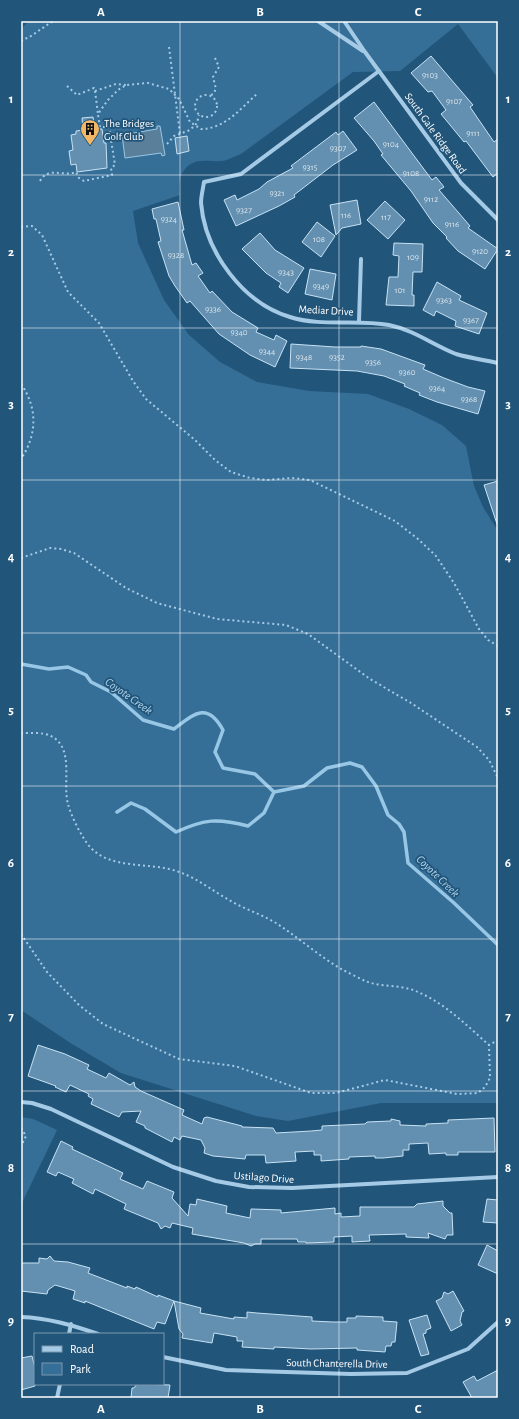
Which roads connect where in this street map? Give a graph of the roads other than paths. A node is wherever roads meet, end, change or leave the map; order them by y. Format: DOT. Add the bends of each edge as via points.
graph roads {
  1 [pos="318,21"];
  2 [pos="344,21"];
  3 [pos="365,52"];
  4 [pos="379,71"];
  5 [pos="498,220"];
  6 [pos="361,259"];
  7 [pos="359,321"];
  8 [pos="498,363"];
  9 [pos="21,1102"];
  10 [pos="498,1177"];
  11 [pos="21,1317"];
  12 [pos="498,1322"];
  13 [pos="71,1324"];
  14 [pos="69,1333"];
  15 [pos="95,1333"];
  16 [pos="164,1357"];
  17 [pos="60,1385"];
  18 [pos="57,1398"];
  1 -- 3 [label="street, South Gale Ridge Road"];
  2 -- 3 [label="street, South Gale Ridge Road"];
  3 -- 4 [label="street, South Gale Ridge Road"];
  4 -- 5 [label="street, South Gale Ridge Road" via="461,183"];
  4 -- 7 [label="street, Mediar Drive" via="241,174 204,182 201,203 212,243 221,263 256,300 290,317"];
  6 -- 7 [label="street"];
  7 -- 8 [label="street, Mediar Drive" via="389,325 413,332 456,354"];
  9 -- 10 [label="street, Ustilago Drive" via="51,1109 173,1167 216,1181 250,1187 292,1188"];
  11 -- 13 [label="street"];
  12 -- 16 [label="street, South Chanterella Drive" via="468,1350 407,1373 226,1370"];
  13 -- 14 [label="street"];
  13 -- 15 [label="street"];
  17 -- 18 [label="street"];
}
